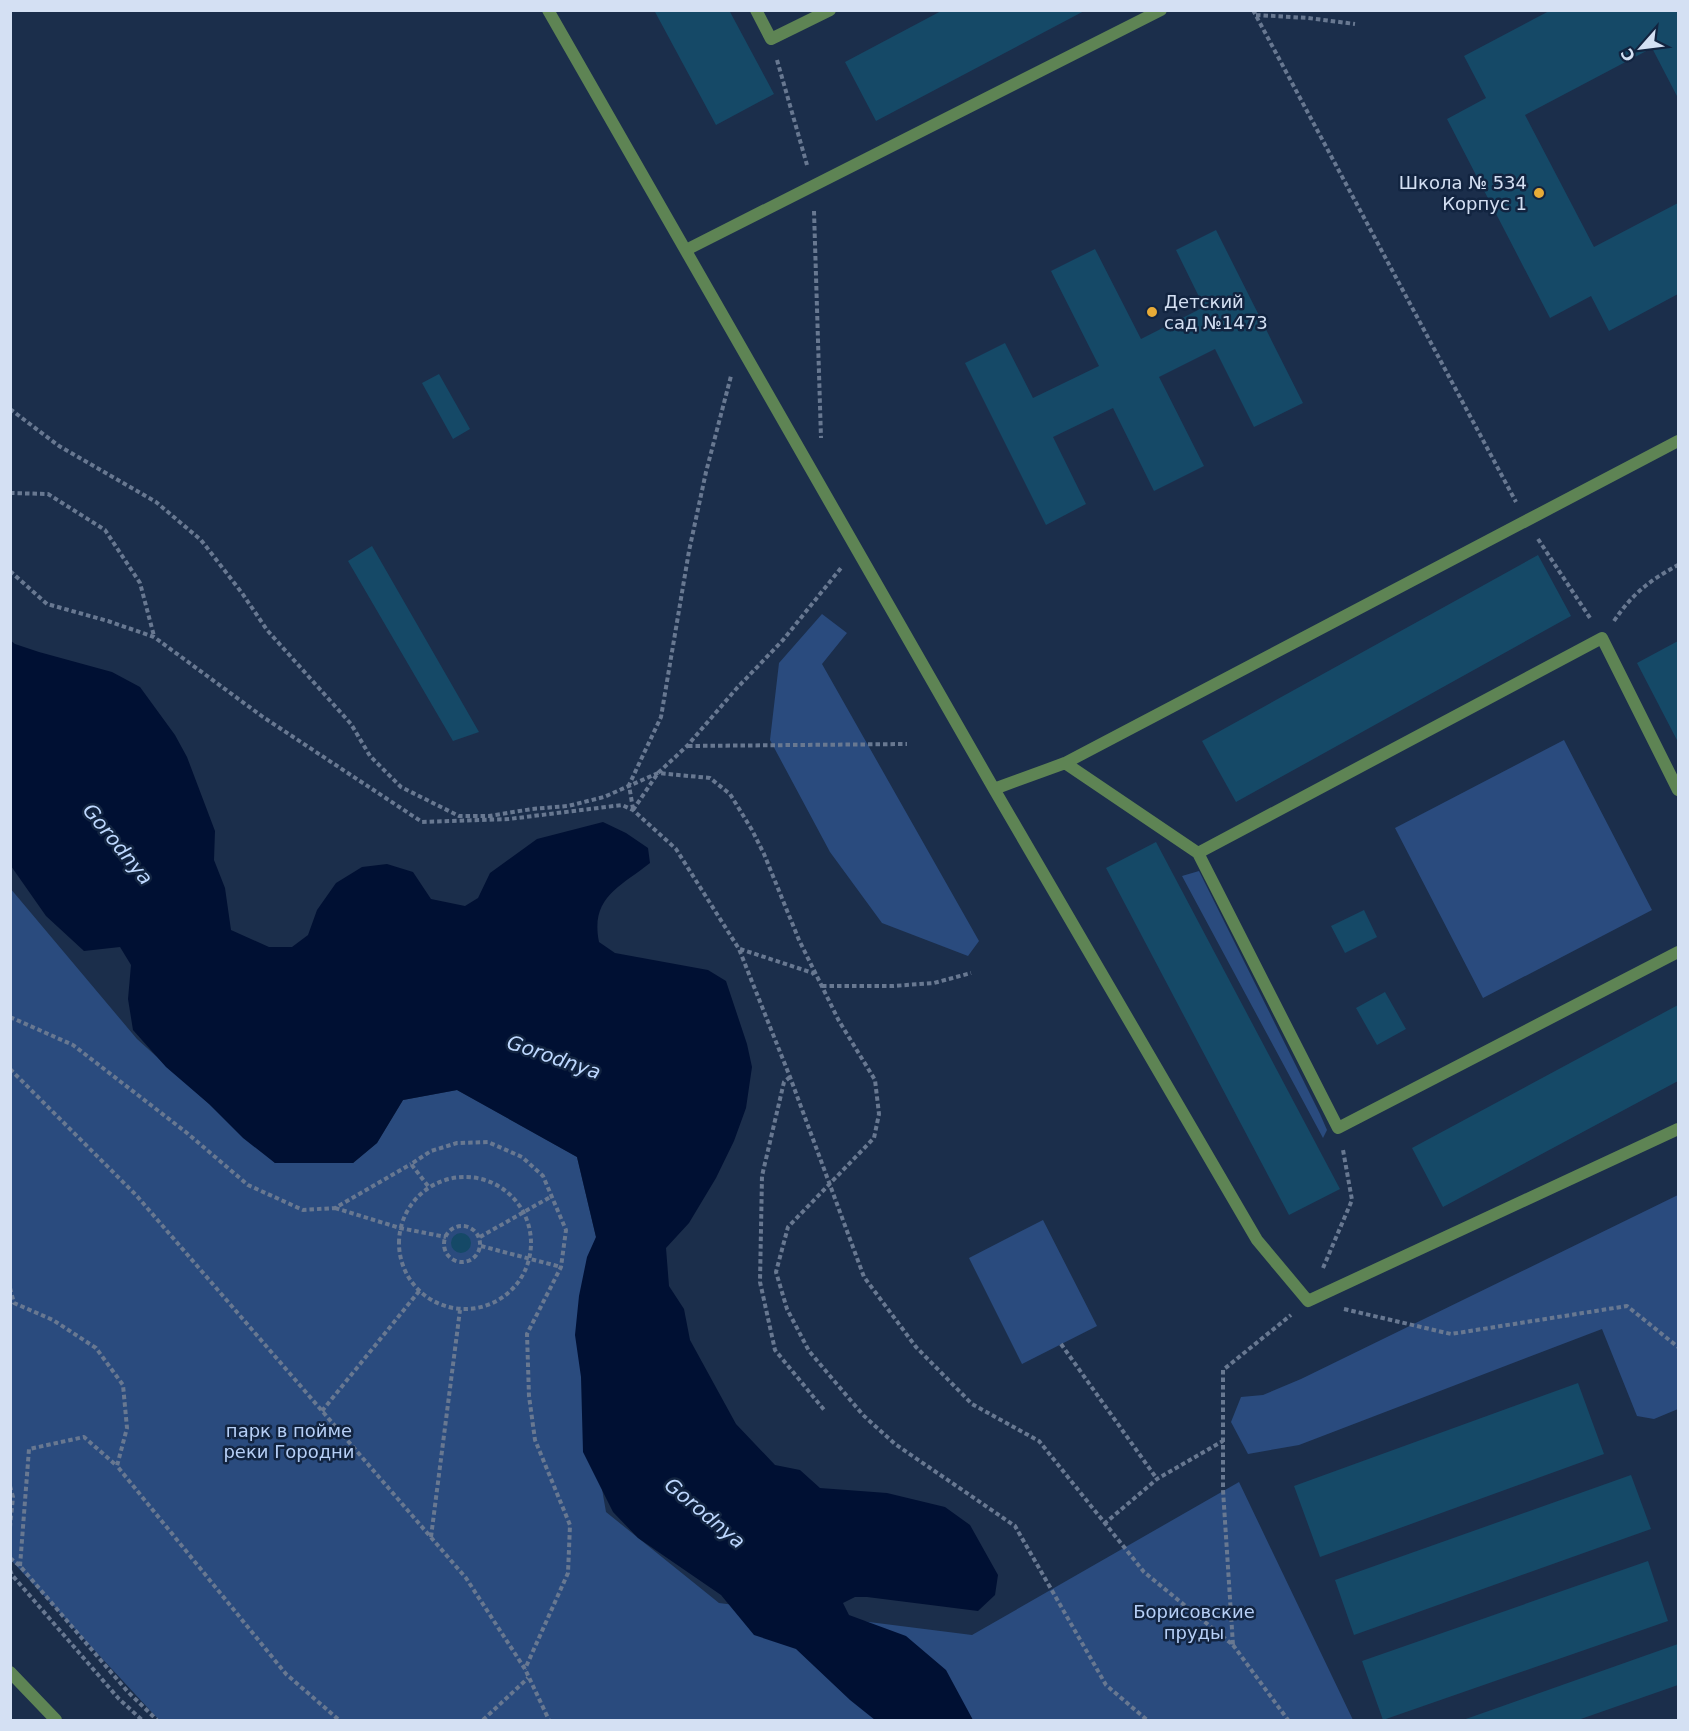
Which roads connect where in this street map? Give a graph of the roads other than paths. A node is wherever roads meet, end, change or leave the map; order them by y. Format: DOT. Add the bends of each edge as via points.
graph roads {
  1 [pos="548,10"];
  2 [pos="756,10"];
  3 [pos="830,10"];
  4 [pos="1161,10"];
  5 [pos="686,250"];
  6 [pos="1678,441"];
  7 [pos="1065,763"];
  8 [pos="994,789"];
  9 [pos="1678,790"];
  10 [pos="1198,853"];
  11 [pos="1678,952"];
  12 [pos="1678,1129"];
  13 [pos="10,1672"];
  14 [pos="56,1720"];
  1 -- 5 [label="street"];
  2 -- 3 [label="street" via="771,39"];
  4 -- 5 [label="street"];
  5 -- 8 [label="street"];
  6 -- 7 [label="street"];
  7 -- 8 [label="street"];
  7 -- 10 [label="street"];
  8 -- 12 [label="street" via="1257,1240 1308,1301"];
  9 -- 10 [label="street" via="1602,638"];
  10 -- 11 [label="street" via="1338,1128"];
  13 -- 14 [label="street"];
}
